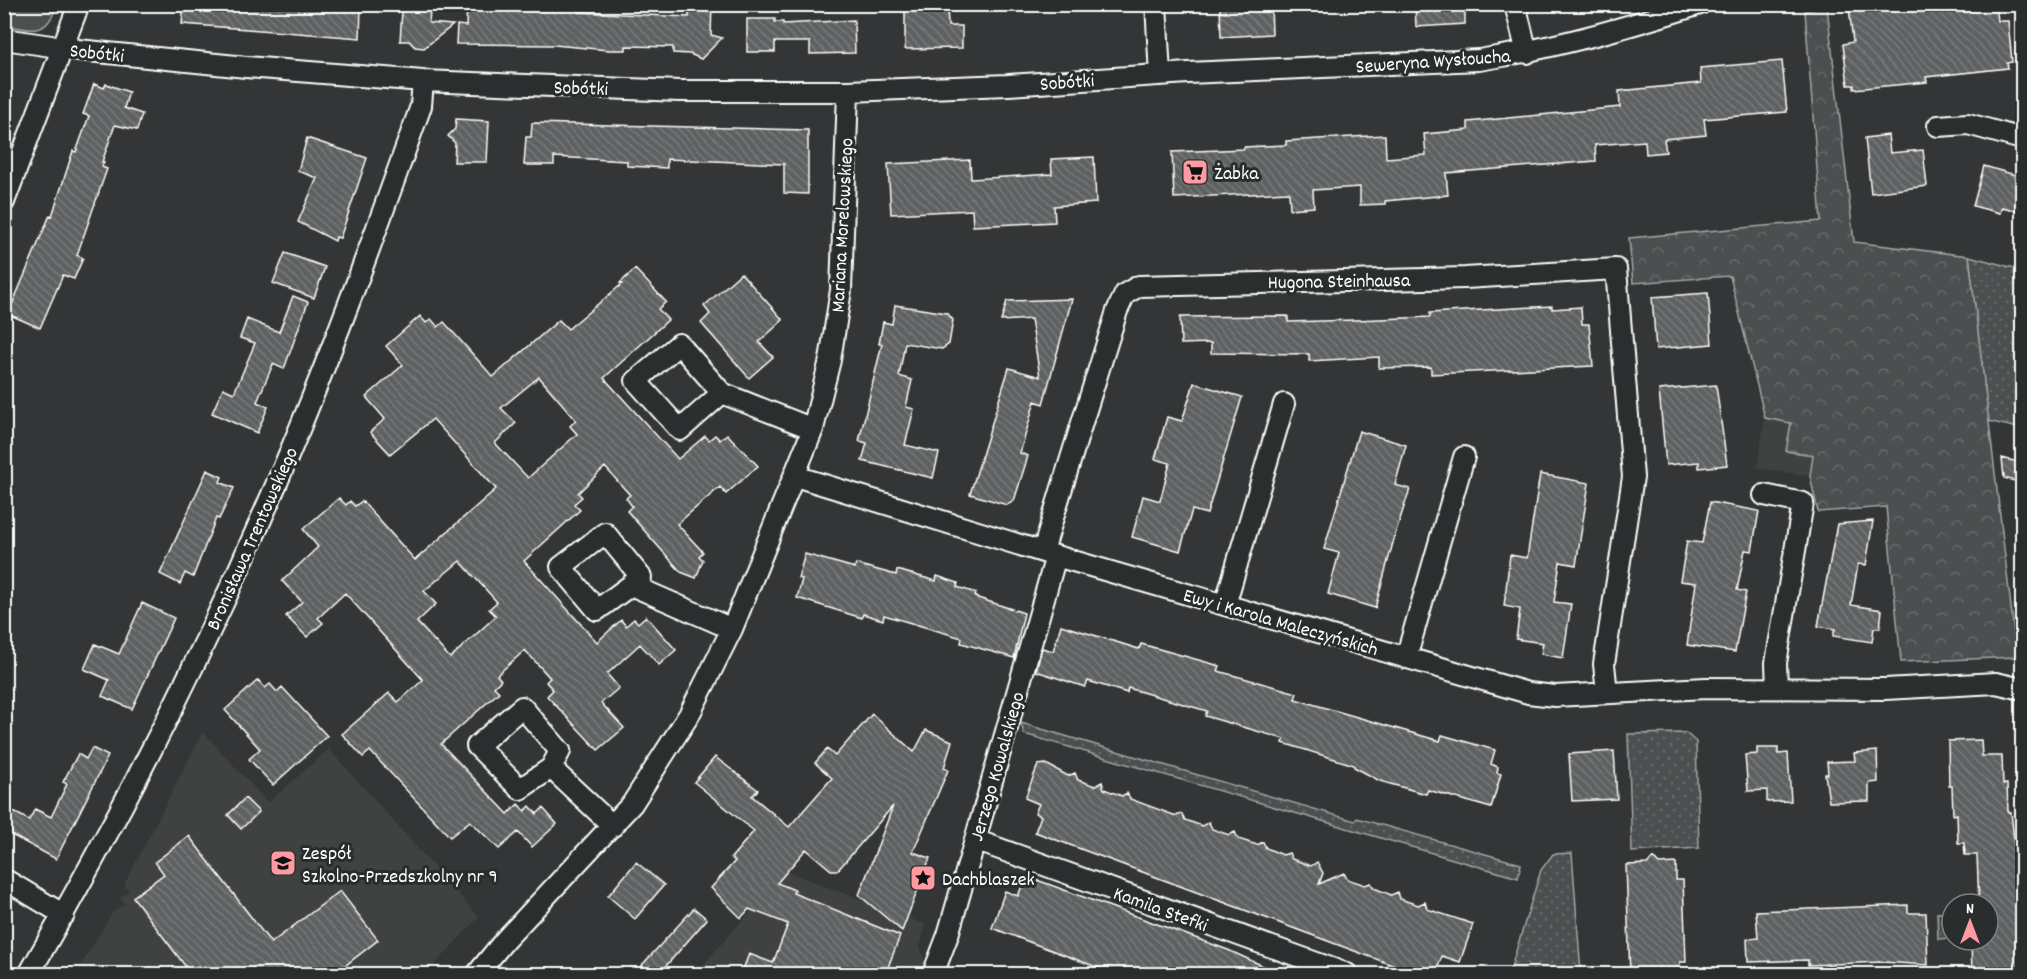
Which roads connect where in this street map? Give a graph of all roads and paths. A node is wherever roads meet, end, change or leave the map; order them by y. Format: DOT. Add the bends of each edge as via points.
graph roads {
  1 [pos="79,4"];
  2 [pos="1156,4"];
  3 [pos="1515,4"];
  4 [pos="1700,4"];
  5 [pos="4,39"];
  6 [pos="63,48"];
  7 [pos="1527,53"];
  8 [pos="1160,75"];
  9 [pos="423,81"];
  10 [pos="848,91"];
  11 [pos="1938,126"];
  12 [pos="2022,139"];
  13 [pos="4,202"];
  14 [pos="722,393"];
  15 [pos="1284,404"];
  16 [pos="813,429"];
  17 [pos="1464,457"];
  18 [pos="795,476"];
  19 [pos="1764,495"];
  20 [pos="1050,554"];
  21 [pos="631,585"];
  22 [pos="1226,605"];
  23 [pos="732,629"];
  24 [pos="1406,658"];
  25 [pos="1777,688"];
  26 [pos="2022,689"];
  27 [pos="1607,693"];
  28 [pos="551,768"];
  29 [pos="613,826"];
  30 [pos="975,840"];
  31 [pos="4,879"];
  32 [pos="64,915"];
  33 [pos="29,975"];
  34 [pos="477,975"];
  35 [pos="933,975"];
  36 [pos="1347,975"];
  1 -- 6 [label="street"];
  2 -- 8 [label="street"];
  3 -- 7 [label="street"];
  4 -- 7 [label="street, Seweryna Wysłoucha"];
  5 -- 6 [label="street, Sobótki"];
  6 -- 9 [label="street, Sobótki"];
  6 -- 13 [label="street"];
  7 -- 8 [label="street, Seweryna Wysłoucha" via="1479,60"];
  8 -- 10 [label="street, Sobótki"];
  9 -- 10 [label="street, Sobótki" via="680,91"];
  9 -- 32 [label="street, Bronisława Trentowskiego" via="421,106 350,305 292,448 164,723"];
  10 -- 16 [label="street, Mariana Morelowskiego" via="841,290 830,360"];
  11 -- 12 [label="street" via="1968,124"];
  14 -- 16 [label="street"];
  15 -- 22 [label="street"];
  16 -- 18 [label="street, Mariana Morelowskiego"];
  17 -- 24 [label="street"];
  18 -- 20 [label="street, Ewy i Karola Maleczyńskich"];
  18 -- 23 [label="street, Mariana Morelowskiego"];
  19 -- 25 [label="street" via="1803,502 1776,663"];
  20 -- 22 [label="street, Ewy i Karola Maleczyńskich"];
  20 -- 27 [label="street, Hugona Steinhausa" via="1070,456 1117,311 1125,294 1139,286 1465,278 1616,268 1633,477 1604,664"];
  20 -- 30 [label="street, Jerzego Kowalskiego"];
  21 -- 23 [label="street"];
  22 -- 24 [label="street, Ewy i Karola Maleczyńskich"];
  23 -- 29 [label="street, Mariana Morelowskiego" via="689,715 632,804"];
  24 -- 27 [label="street, Ewy i Karola Maleczyńskich" via="1528,693"];
  25 -- 26 [label="street, Ewy i Karola Maleczyńskich" via="1996,684"];
  25 -- 27 [label="street, Ewy i Karola Maleczyńskich"];
  28 -- 29 [label="street"];
  29 -- 34 [label="street, Mariana Morelowskiego"];
  30 -- 35 [label="street, Jerzego Kowalskiego"];
  30 -- 36 [label="street, Kamila Stefki"];
  31 -- 32 [label="street"];
  32 -- 33 [label="street, Bronisława Trentowskiego"];
}
